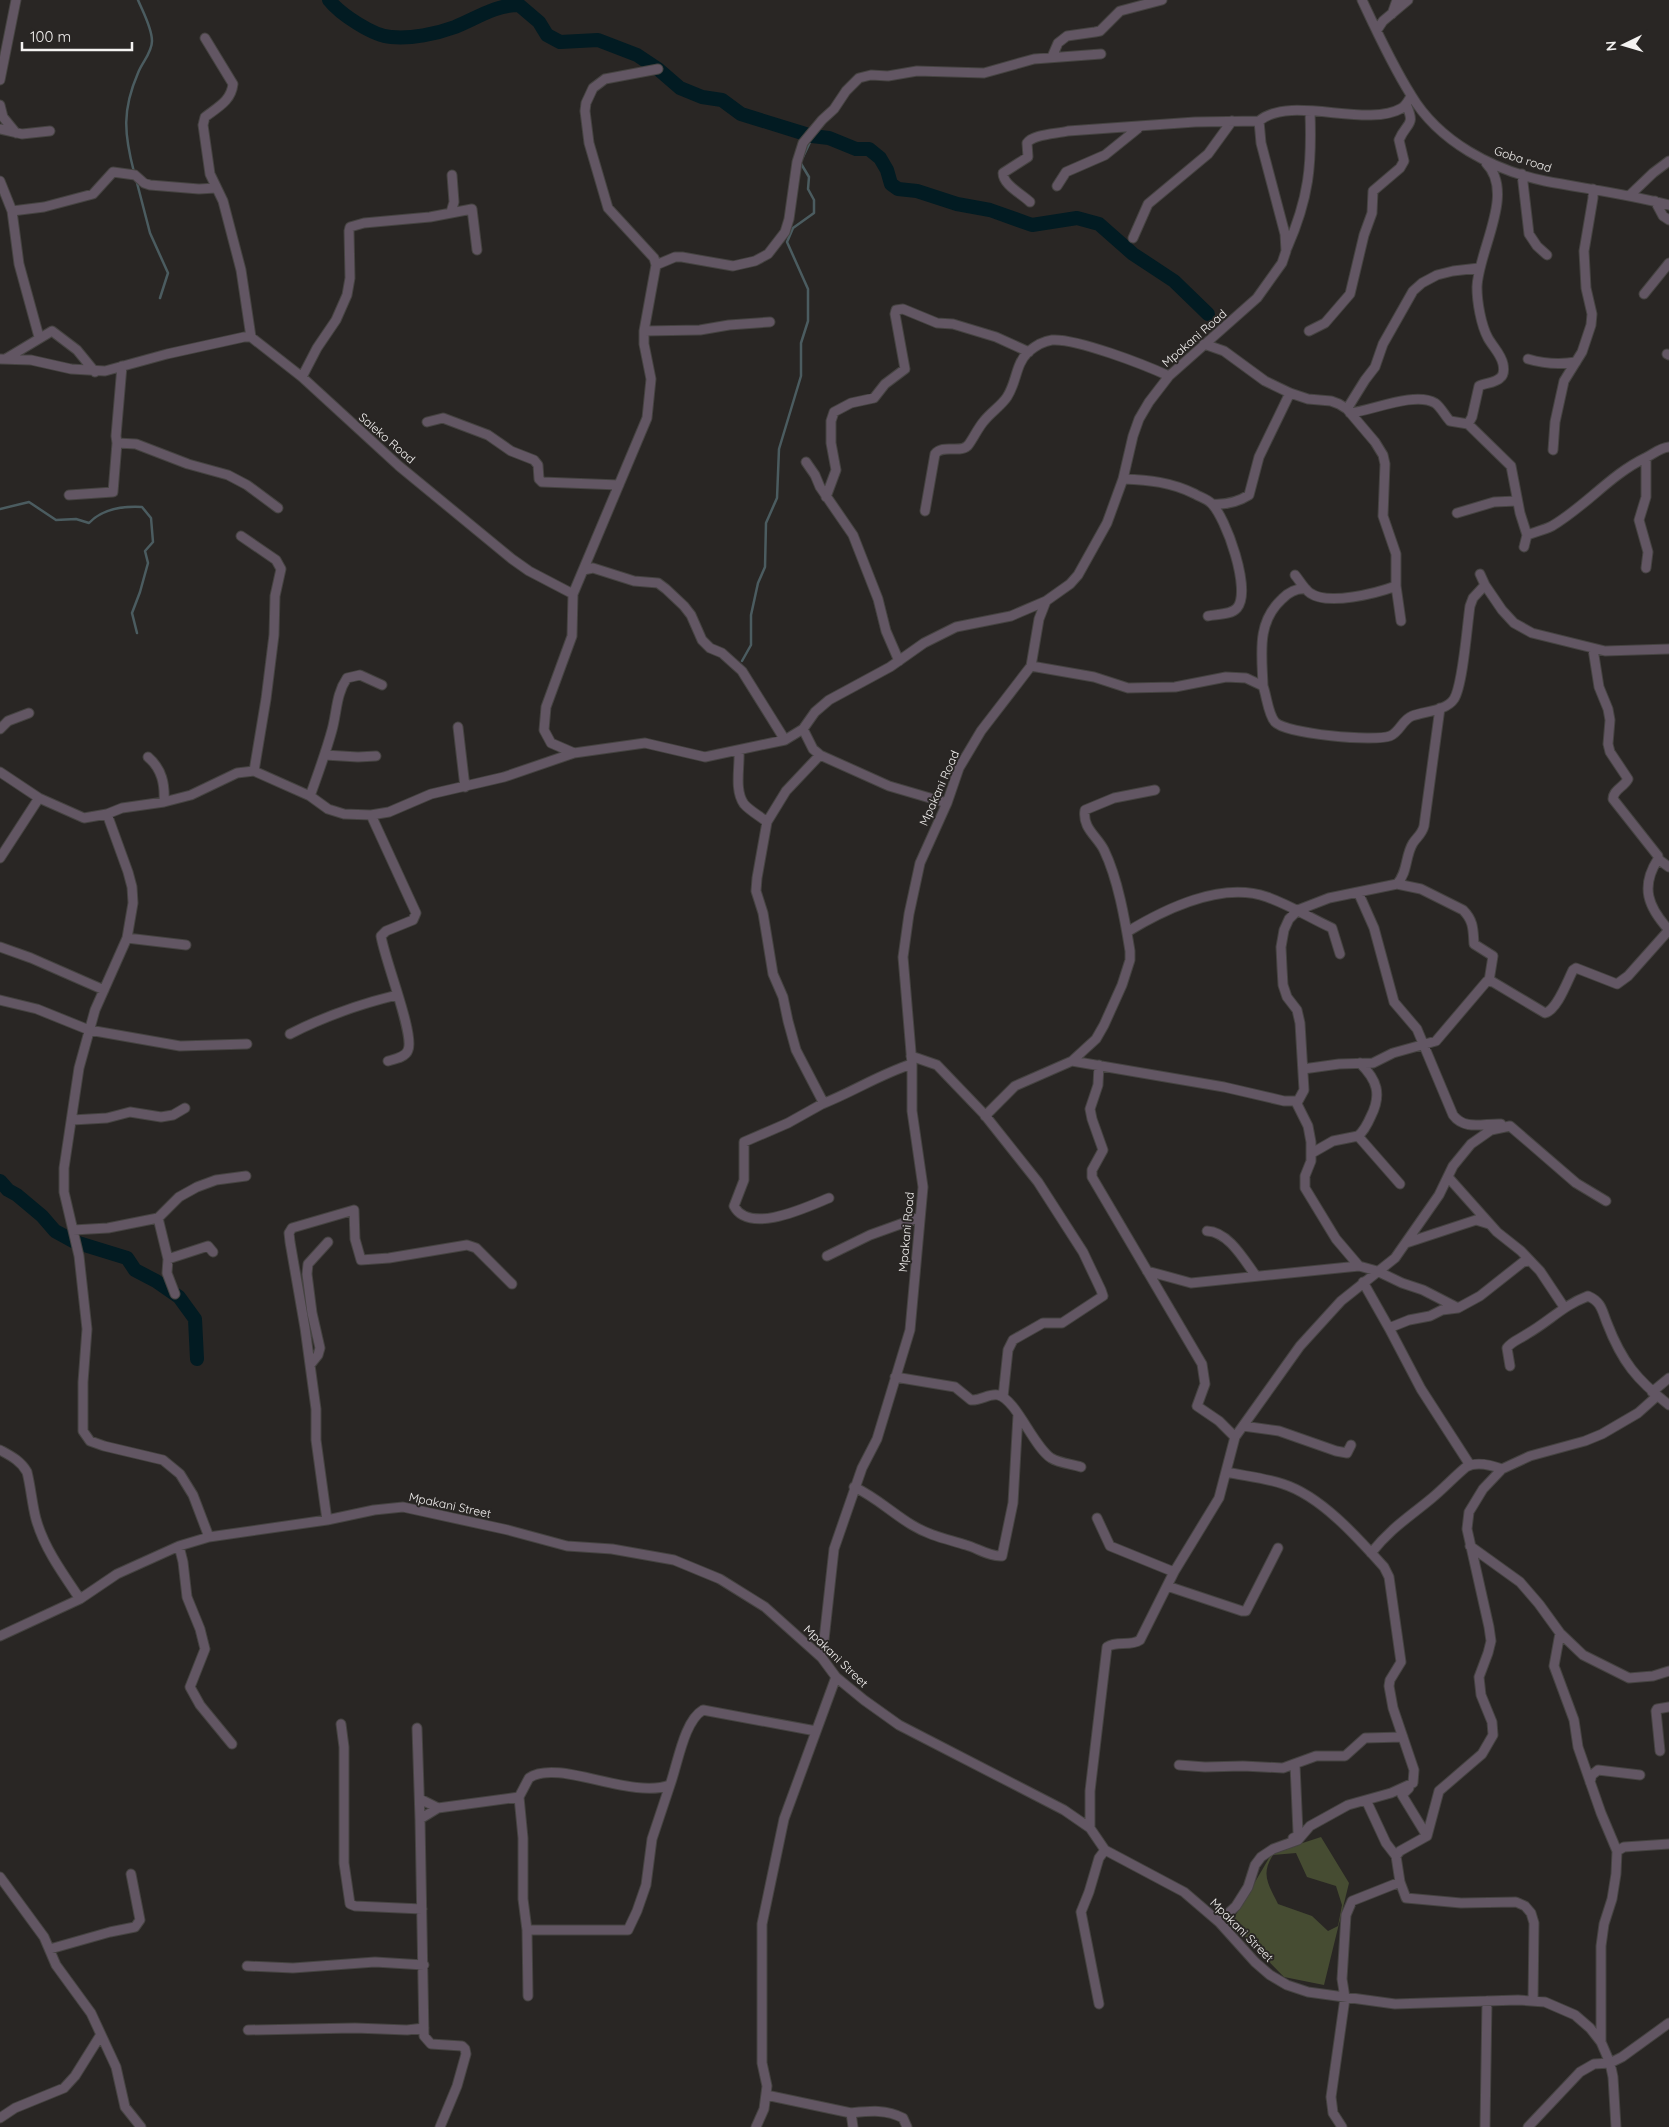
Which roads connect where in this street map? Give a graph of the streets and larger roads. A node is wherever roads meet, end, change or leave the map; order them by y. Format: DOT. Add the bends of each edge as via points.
graph roads {
  1 [pos="16,0"];
  2 [pos="1162,0"];
  3 [pos="1362,0"];
  4 [pos="1396,0"];
  5 [pos="1408,0"];
  6 [pos="1392,14"];
  7 [pos="1376,30"];
  8 [pos="205,38"];
  9 [pos="1101,54"];
  10 [pos="1052,57"];
  11 [pos="658,69"];
  12 [pos="0,80"];
  13 [pos="1409,100"];
  14 [pos="0,105"];
  15 [pos="1310,112"];
  16 [pos="1232,121"];
  17 [pos="1259,121"];
  18 [pos="1141,126"];
  19 [pos="0,129"];
  20 [pos="50,131"];
  21 [pos="16,133"];
  22 [pos="1483,159"];
  23 [pos="1669,161"];
  24 [pos="1522,174"];
  25 [pos="452,176"];
  26 [pos="0,181"];
  27 [pos="1056,186"];
  28 [pos="216,188"];
  29 [pos="1593,189"];
  30 [pos="1630,195"];
  31 [pos="1655,201"];
  32 [pos="1030,202"];
  33 [pos="1669,204"];
  34 [pos="12,211"];
  35 [pos="451,212"];
  36 [pos="1669,220"];
  37 [pos="1133,238"];
  38 [pos="477,250"];
  39 [pos="1286,250"];
  40 [pos="1547,255"];
  41 [pos="1669,263"];
  42 [pos="656,265"];
  43 [pos="1479,268"];
  44 [pos="1644,294"];
  45 [pos="770,322"];
  46 [pos="644,331"];
  47 [pos="1309,331"];
  48 [pos="39,337"];
  49 [pos="251,337"];
  50 [pos="1204,344"];
  51 [pos="1029,352"];
  52 [pos="4,358"];
  53 [pos="1528,359"];
  54 [pos="1576,362"];
  55 [pos="122,366"];
  56 [pos="95,372"];
  57 [pos="1169,376"];
  58 [pos="302,377"];
  59 [pos="1290,393"];
  60 [pos="1348,411"];
  61 [pos="427,422"];
  62 [pos="1468,424"];
  63 [pos="117,443"];
  64 [pos="1669,446"];
  65 [pos="1552,450"];
  66 [pos="1646,458"];
  67 [pos="806,462"];
  68 [pos="1124,478"];
  69 [pos="619,485"];
  70 [pos="69,495"];
  71 [pos="826,497"];
  72 [pos="1517,501"];
  73 [pos="1212,504"];
  74 [pos="278,508"];
  75 [pos="925,511"];
  76 [pos="1457,513"];
  77 [pos="1527,535"];
  78 [pos="241,536"];
  79 [pos="1524,547"];
  80 [pos="1646,568"];
  81 [pos="583,570"];
  82 [pos="1480,574"];
  83 [pos="1295,575"];
  84 [pos="1485,585"];
  85 [pos="1396,586"];
  86 [pos="1306,589"];
  87 [pos="573,594"];
  88 [pos="1046,601"];
  89 [pos="1208,616"];
  90 [pos="1401,622"];
  91 [pos="1593,649"];
  92 [pos="1669,650"];
  93 [pos="899,661"];
  94 [pos="1031,666"];
  95 [pos="382,685"];
  96 [pos="1263,686"];
  97 [pos="1440,708"];
  98 [pos="29,714"];
  99 [pos="458,727"];
  100 [pos="0,729"];
  101 [pos="803,729"];
  102 [pos="785,740"];
  103 [pos="738,751"];
  104 [pos="574,753"];
  105 [pos="325,755"];
  106 [pos="820,755"];
  107 [pos="376,756"];
  108 [pos="148,757"];
  109 [pos="254,771"];
  110 [pos="0,772"];
  111 [pos="465,787"];
  112 [pos="1154,790"];
  113 [pos="310,796"];
  114 [pos="39,798"];
  115 [pos="164,802"];
  116 [pos="947,802"];
  117 [pos="107,814"];
  118 [pos="371,816"];
  119 [pos="767,822"];
  120 [pos="0,858"];
  121 [pos="1658,859"];
  122 [pos="1669,867"];
  123 [pos="1397,884"];
  124 [pos="1358,892"];
  125 [pos="1298,910"];
  126 [pos="1669,930"];
  127 [pos="1127,932"];
  128 [pos="127,938"];
  129 [pos="186,945"];
  130 [pos="0,947"];
  131 [pos="1340,954"];
  132 [pos="1489,981"];
  133 [pos="104,990"];
  134 [pos="398,995"];
  135 [pos="0,1000"];
  136 [pos="89,1030"];
  137 [pos="290,1034"];
  138 [pos="247,1044"];
  139 [pos="1423,1044"];
  140 [pos="912,1060"];
  141 [pos="388,1061"];
  142 [pos="1072,1061"];
  143 [pos="1360,1063"];
  144 [pos="1099,1065"];
  145 [pos="1303,1069"];
  146 [pos="1296,1102"];
  147 [pos="822,1104"];
  148 [pos="185,1108"];
  149 [pos="985,1116"];
  150 [pos="72,1120"];
  151 [pos="1510,1126"];
  152 [pos="1358,1136"];
  153 [pos="1312,1153"];
  154 [pos="246,1176"];
  155 [pos="1448,1177"];
  156 [pos="1400,1184"];
  157 [pos="829,1198"];
  158 [pos="1606,1201"];
  159 [pos="920,1217"];
  160 [pos="158,1218"];
  161 [pos="1490,1224"];
  162 [pos="73,1230"];
  163 [pos="1207,1231"];
  164 [pos="328,1242"];
  165 [pos="1406,1244"];
  166 [pos="213,1252"];
  167 [pos="827,1256"];
  168 [pos="168,1259"];
  169 [pos="1529,1261"];
  170 [pos="1359,1266"];
  171 [pos="1147,1270"];
  172 [pos="1377,1271"];
  173 [pos="1256,1276"];
  174 [pos="1363,1282"];
  175 [pos="512,1284"];
  176 [pos="175,1294"];
  177 [pos="1564,1307"];
  178 [pos="1458,1308"];
  179 [pos="1389,1328"];
  180 [pos="310,1365"];
  181 [pos="1510,1366"];
  182 [pos="895,1377"];
  183 [pos="1669,1378"];
  184 [pos="1655,1394"];
  185 [pos="1003,1398"];
  186 [pos="1669,1405"];
  187 [pos="1018,1414"];
  188 [pos="1243,1426"];
  189 [pos="1235,1437"];
  190 [pos="1351,1445"];
  191 [pos="0,1450"];
  192 [pos="1470,1465"];
  193 [pos="1081,1466"];
  194 [pos="1502,1469"];
  195 [pos="1226,1472"];
  196 [pos="854,1487"];
  197 [pos="1097,1518"];
  198 [pos="327,1520"];
  199 [pos="209,1537"];
  200 [pos="179,1546"];
  201 [pos="1470,1546"];
  202 [pos="1278,1548"];
  203 [pos="1371,1553"];
  204 [pos="1174,1572"];
  205 [pos="1167,1586"];
  206 [pos="80,1599"];
  207 [pos="1560,1634"];
  208 [pos="0,1636"];
  209 [pos="822,1658"];
  210 [pos="1669,1671"];
  211 [pos="836,1677"];
  212 [pos="1669,1707"];
  213 [pos="341,1724"];
  214 [pos="418,1728"];
  215 [pos="816,1731"];
  216 [pos="1403,1737"];
  217 [pos="232,1744"];
  218 [pos="1660,1751"];
  219 [pos="1179,1765"];
  220 [pos="1295,1765"];
  221 [pos="1640,1775"];
  222 [pos="1590,1782"];
  223 [pos="1413,1783"];
  224 [pos="670,1785"];
  225 [pos="519,1797"];
  226 [pos="420,1798"];
  227 [pos="1366,1800"];
  228 [pos="438,1808"];
  229 [pos="420,1819"];
  230 [pos="1090,1828"];
  231 [pos="1427,1836"];
  232 [pos="1669,1844"];
  233 [pos="1105,1850"];
  234 [pos="1616,1851"];
  235 [pos="1396,1856"];
  236 [pos="1256,1858"];
  237 [pos="131,1874"];
  238 [pos="0,1876"];
  239 [pos="1400,1882"];
  240 [pos="422,1909"];
  241 [pos="1219,1922"];
  242 [pos="527,1930"];
  243 [pos="50,1949"];
  244 [pos="424,1965"];
  245 [pos="247,1966"];
  246 [pos="528,1996"];
  247 [pos="1345,1998"];
  248 [pos="1487,2001"];
  249 [pos="1533,2001"];
  250 [pos="1099,2004"];
  251 [pos="1669,2023"];
  252 [pos="424,2028"];
  253 [pos="248,2030"];
  254 [pos="100,2036"];
  255 [pos="1601,2042"];
  256 [pos="1610,2063"];
  257 [pos="766,2095"];
  258 [pos="851,2113"];
  259 [pos="0,2118"];
  260 [pos="140,2127"];
  261 [pos="440,2127"];
  262 [pos="756,2127"];
  263 [pos="853,2127"];
  264 [pos="907,2127"];
  265 [pos="1342,2127"];
  266 [pos="1485,2127"];
  267 [pos="1528,2127"];
  268 [pos="1616,2127"];
  1 -- 12 [label="street"];
  2 -- 10 [label="street" via="1120,11 1100,30 1067,36 1058,43"];
  3 -- 7 [label="street, Goba road"];
  4 -- 6 [label="street"];
  5 -- 6 [label="street"];
  6 -- 7 [label="street"];
  7 -- 13 [label="street, Goba road"];
  8 -- 28 [label="street" via="233,84 230,97 204,121 210,174"];
  9 -- 10 [label="street"];
  10 -- 42 [label="street" via="984,72 917,71 864,76 852,85 803,143 785,232 768,254 733,266 682,257"];
  11 -- 42 [label="street" via="605,79 593,88 585,111 589,143 608,208 654,258"];
  13 -- 15 [label="street" via="1401,108 1376,114"];
  13 -- 22 [label="street, Goba road" via="1452,140"];
  13 -- 47 [label="street" via="1410,123 1399,140 1404,161 1373,191 1372,213 1350,294 1325,323"];
  14 -- 21 [label="street" via="3,118"];
  15 -- 17 [label="street" via="1281,112"];
  15 -- 39 [label="street, Mpakani Road" via="1312,154 1309,180 1298,222"];
  16 -- 17 [label="street"];
  16 -- 18 [label="street"];
  16 -- 37 [label="street" via="1208,154 1148,204"];
  17 -- 39 [label="street" via="1260,143 1282,218"];
  18 -- 27 [label="street" via="1105,155 1066,172"];
  18 -- 32 [label="street" via="1032,137 1026,147 1028,157 1003,173 1005,181"];
  19 -- 21 [label="street"];
  20 -- 21 [label="street"];
  22 -- 24 [label="street, Goba road"];
  22 -- 43 [label="street" via="1496,177 1497,194 1494,222"];
  23 -- 30 [label="street"];
  24 -- 29 [label="street, Goba road"];
  24 -- 40 [label="street" via="1529,234"];
  25 -- 35 [label="street" via="454,202"];
  26 -- 34 [label="street"];
  28 -- 34 [label="street" via="150,185 135,175 113,172 93,194 44,207"];
  28 -- 49 [label="street" via="224,201 242,270"];
  29 -- 30 [label="street, Goba road"];
  29 -- 54 [label="street" via="1584,251 1591,325"];
  30 -- 31 [label="street, Goba road"];
  31 -- 33 [label="street, Goba road"];
  31 -- 36 [label="street"];
  34 -- 48 [label="street" via="19,264"];
  35 -- 38 [label="street" via="472,209"];
  35 -- 58 [label="street" via="350,227 347,295"];
  39 -- 50 [label="street, Mpakani Road" via="1267,287"];
  41 -- 44 [label="street"];
  42 -- 46 [label="street"];
  43 -- 60 [label="street" via="1444,273 1413,291 1383,344 1375,367 1364,380"];
  43 -- 62 [label="street" via="1480,316 1504,371 1497,381 1479,386"];
  45 -- 46 [label="street" via="700,330"];
  46 -- 69 [label="street" via="651,379 650,403 645,425"];
  48 -- 52 [label="street"];
  48 -- 56 [label="street" via="49,332 56,333 84,357"];
  49 -- 55 [label="street"];
  49 -- 58 [label="street, Saleko Road"];
  50 -- 57 [label="street, Mpakani Road"];
  50 -- 59 [label="street" via="1224,350 1265,381"];
  51 -- 57 [label="street" via="1053,340 1104,352"];
  51 -- 71 [label="street" via="996,337 953,324 937,323 903,309 896,310 905,369 885,384 874,398 851,403 834,412 831,437 836,470"];
  51 -- 75 [label="street" via="1018,365 1010,392 983,422 969,446 940,449 935,454"];
  52 -- 56 [label="street"];
  53 -- 54 [label="street" via="1543,363"];
  54 -- 65 [label="street" via="1564,381"];
  55 -- 56 [label="street"];
  55 -- 63 [label="street"];
  57 -- 68 [label="street, Mpakani Road" via="1139,419"];
  58 -- 87 [label="street, Saleko Road" via="399,466 512,559"];
  59 -- 60 [label="street" via="1331,401"];
  59 -- 73 [label="street" via="1259,457 1250,495 1232,503"];
  60 -- 62 [label="street" via="1427,400 1438,406 1450,421"];
  60 -- 85 [label="street" via="1383,455 1386,472 1383,516 1396,554"];
  61 -- 69 [label="street" via="443,418 488,435 511,451 534,460 542,482"];
  62 -- 72 [label="street" via="1511,466"];
  63 -- 70 [label="street" via="113,492"];
  63 -- 74 [label="street" via="142,445 188,464 228,475"];
  64 -- 66 [label="street"];
  66 -- 77 [label="street" via="1605,483 1553,525"];
  66 -- 80 [label="street" via="1646,497 1639,520 1647,547"];
  67 -- 71 [label="street"];
  68 -- 73 [label="street" via="1177,485"];
  68 -- 88 [label="street, Mpakani Road" via="1107,523 1078,575"];
  69 -- 81 [label="street"];
  71 -- 93 [label="street" via="853,535"];
  72 -- 76 [label="street" via="1494,502"];
  72 -- 77 [label="street"];
  73 -- 89 [label="street" via="1237,560 1242,592 1236,609"];
  77 -- 79 [label="street"];
  78 -- 109 [label="street" via="276,560 281,569"];
  81 -- 87 [label="street"];
  81 -- 102 [label="street" via="593,568 634,581 658,583 666,589 687,611 702,640 742,670"];
  82 -- 84 [label="street"];
  83 -- 86 [label="street"];
  84 -- 91 [label="street" via="1502,610 1527,631"];
  84 -- 97 [label="street" via="1470,606 1458,689 1449,704"];
  85 -- 86 [label="street" via="1364,596 1325,598"];
  85 -- 90 [label="street"];
  86 -- 96 [label="street" via="1299,588 1287,594 1264,624"];
  87 -- 104 [label="street" via="572,636 546,707 544,730 551,743"];
  88 -- 93 [label="street" via="1011,616 956,627"];
  88 -- 94 [label="street, Mpakani Road" via="1039,619"];
  91 -- 92 [label="street" via="1621,652"];
  91 -- 121 [label="street" via="1599,687 1610,720 1610,752 1628,779 1614,793 1613,799"];
  93 -- 101 [label="street" via="829,700"];
  94 -- 96 [label="street" via="1094,677 1128,688 1175,687 1226,678 1246,678"];
  94 -- 116 [label="street, Mpakani Road" via="981,731 959,768"];
  95 -- 105 [label="street" via="360,675 347,678 339,694"];
  96 -- 97 [label="street" via="1276,724 1287,730 1331,736 1390,736 1408,718"];
  97 -- 123 [label="street" via="1424,826 1412,844 1405,873"];
  98 -- 100 [label="street" via="8,721"];
  99 -- 111 [label="street"];
  101 -- 102 [label="street"];
  101 -- 106 [label="street" via="813,749"];
  102 -- 103 [label="street"];
  103 -- 104 [label="street" via="698,757 645,743"];
  103 -- 119 [label="street" via="740,796"];
  104 -- 111 [label="street"];
  105 -- 107 [label="street"];
  105 -- 113 [label="street"];
  106 -- 116 [label="street" via="889,786"];
  106 -- 119 [label="street" via="786,791"];
  108 -- 115 [label="street" via="156,764 164,783"];
  109 -- 113 [label="street"];
  109 -- 115 [label="street" via="237,774 191,795"];
  110 -- 114 [label="street"];
  111 -- 118 [label="street" via="431,794"];
  112 -- 127 [label="street" via="1114,798 1085,810 1086,825 1104,850"];
  113 -- 118 [label="street" via="328,809"];
  114 -- 117 [label="street" via="84,818"];
  114 -- 120 [label="street"];
  115 -- 117 [label="street" via="122,808"];
  116 -- 140 [label="street, Mpakani Road" via="920,863 903,957"];
  117 -- 128 [label="street" via="132,887 133,903"];
  118 -- 134 [label="street" via="416,913 413,920 381,936"];
  119 -- 147 [label="street" via="756,891 774,974 784,997 796,1050"];
  121 -- 122 [label="street"];
  121 -- 126 [label="street" via="1650,870 1648,892 1654,910"];
  123 -- 124 [label="street"];
  123 -- 132 [label="street" via="1420,889 1468,915 1474,928 1474,944 1494,956"];
  124 -- 125 [label="street" via="1329,898"];
  124 -- 139 [label="street" via="1374,928 1394,1002 1417,1029"];
  125 -- 127 [label="street" via="1265,896 1231,892 1199,897 1148,919"];
  125 -- 131 [label="street" via="1332,928"];
  125 -- 145 [label="street" via="1289,919 1281,947 1283,985 1297,1010 1300,1024"];
  126 -- 132 [label="street" via="1617,984 1576,968 1554,1007 1545,1013"];
  127 -- 142 [label="street" via="1130,960 1122,985 1096,1039"];
  128 -- 129 [label="street"];
  128 -- 133 [label="street"];
  130 -- 133 [label="street"];
  132 -- 139 [label="street" via="1440,1037"];
  133 -- 136 [label="street"];
  134 -- 137 [label="street" via="341,1010"];
  134 -- 141 [label="street" via="409,1047 404,1056"];
  135 -- 136 [label="street" via="37,1009"];
  136 -- 138 [label="street" via="180,1046"];
  136 -- 150 [label="street" via="79,1068"];
  139 -- 143 [label="street" via="1393,1052 1373,1063"];
  139 -- 151 [label="street" via="1445,1098 1459,1122"];
  140 -- 147 [label="street"];
  140 -- 149 [label="street" via="937,1065"];
  140 -- 159 [label="street, Mpakani Road" via="912,1111 922,1187"];
  142 -- 144 [label="street"];
  142 -- 149 [label="street" via="1014,1086"];
  143 -- 145 [label="street"];
  143 -- 152 [label="street" via="1372,1078 1378,1100 1370,1120"];
  144 -- 146 [label="street"];
  144 -- 171 [label="street" via="1098,1085 1090,1109 1103,1150 1092,1170 1092,1177"];
  145 -- 146 [label="street" via="1304,1090"];
  146 -- 153 [label="street" via="1308,1126"];
  147 -- 157 [label="street" via="744,1142 744,1180 734,1206 740,1214 756,1220 794,1212"];
  148 -- 150 [label="street" via="162,1117 130,1112 107,1118"];
  149 -- 185 [label="street" via="1038,1182 1082,1252 1103,1296 1062,1323 1043,1323 1013,1340 1008,1350"];
  150 -- 162 [label="street" via="64,1168 64,1192"];
  151 -- 155 [label="street" via="1491,1130 1471,1144"];
  151 -- 158 [label="street" via="1576,1183"];
  152 -- 153 [label="street" via="1333,1141"];
  152 -- 156 [label="street"];
  153 -- 170 [label="street" via="1305,1188 1336,1239"];
  154 -- 160 [label="street" via="216,1180 197,1187 179,1197"];
  155 -- 161 [label="street"];
  155 -- 165 [label="street"];
  159 -- 167 [label="street" via="870,1235"];
  159 -- 182 [label="street, Mpakani Road" via="910,1330"];
  160 -- 162 [label="street" via="108,1228"];
  160 -- 168 [label="street"];
  161 -- 165 [label="street" via="1476,1220"];
  161 -- 169 [label="street"];
  162 -- 199 [label="street" via="87,1329 83,1431 90,1441 163,1460 180,1474 193,1495"];
  163 -- 173 [label="street" via="1223,1236"];
  164 -- 180 [label="street" via="308,1264 312,1313 320,1348"];
  165 -- 172 [label="street" via="1395,1258"];
  166 -- 168 [label="street" via="208,1246"];
  168 -- 176 [label="street" via="167,1273"];
  169 -- 177 [label="street" via="1540,1270"];
  169 -- 178 [label="street"];
  170 -- 172 [label="street"];
  170 -- 173 [label="street"];
  171 -- 173 [label="street" via="1191,1283"];
  171 -- 189 [label="street" via="1202,1364 1205,1384 1197,1406"];
  172 -- 174 [label="street"];
  172 -- 178 [label="street"];
  174 -- 179 [label="street"];
  174 -- 188 [label="street" via="1300,1346"];
  175 -- 180 [label="street" via="476,1248 467,1245 361,1260 355,1239 354,1210 295,1226 289,1232 290,1242"];
  177 -- 181 [label="street" via="1508,1346"];
  177 -- 184 [label="street" via="1588,1296 1596,1300 1621,1355"];
  178 -- 179 [label="street" via="1442,1310"];
  179 -- 192 [label="street" via="1420,1389"];
  180 -- 198 [label="street"];
  182 -- 185 [label="street" via="955,1387 971,1400 998,1395"];
  182 -- 196 [label="street, Mpakani Road" via="877,1439"];
  183 -- 184 [label="street"];
  184 -- 186 [label="street"];
  184 -- 194 [label="street" via="1638,1412 1602,1434 1530,1456"];
  185 -- 187 [label="street"];
  187 -- 193 [label="street" via="1049,1457"];
  187 -- 196 [label="street" via="1013,1502 1002,1556 932,1536"];
  188 -- 189 [label="street"];
  188 -- 190 [label="street" via="1279,1431 1347,1453"];
  189 -- 195 [label="street"];
  191 -- 206 [label="street" via="14,1457 27,1472 36,1519 49,1551"];
  192 -- 194 [label="street" via="1484,1464"];
  192 -- 203 [label="street" via="1399,1522"];
  194 -- 201 [label="street" via="1483,1489 1469,1512 1467,1530"];
  195 -- 203 [label="street" via="1284,1484 1303,1492"];
  195 -- 204 [label="street" via="1213,1510"];
  196 -- 209 [label="street, Mpakani Road" via="834,1549"];
  197 -- 204 [label="street" via="1110,1546"];
  198 -- 199 [label="street, Mpakani Street"];
  198 -- 209 [label="street, Mpakani Street" via="403,1507 567,1546 674,1560 720,1579 757,1601"];
  199 -- 200 [label="street, Mpakani Street"];
  200 -- 206 [label="street, Mpakani Street" via="117,1574"];
  200 -- 217 [label="street" via="187,1597 205,1649 190,1687 200,1705"];
  201 -- 207 [label="street" via="1520,1582"];
  201 -- 231 [label="street" via="1491,1641 1479,1677 1481,1696 1492,1722 1493,1735 1482,1754 1439,1791"];
  202 -- 205 [label="street" via="1246,1611"];
  203 -- 216 [label="street" via="1389,1577 1401,1662 1389,1686"];
  204 -- 205 [label="street"];
  205 -- 230 [label="street" via="1140,1640 1135,1644 1107,1647 1090,1791"];
  206 -- 208 [label="street, Mpakani Street"];
  207 -- 210 [label="street" via="1583,1655 1629,1678"];
  207 -- 222 [label="street" via="1554,1666 1574,1720 1578,1747"];
  209 -- 211 [label="street, Mpakani Street"];
  211 -- 215 [label="street"];
  211 -- 230 [label="street, Mpakani Street" via="899,1725 1064,1810"];
  212 -- 218 [label="street" via="1656,1711"];
  213 -- 240 [label="street" via="344,1747 344,1863 350,1904"];
  214 -- 226 [label="street"];
  215 -- 224 [label="street" via="704,1710 696,1714 690,1724"];
  215 -- 257 [label="street" via="784,1819 762,1924 761,2031"];
  216 -- 220 [label="street" via="1365,1738 1345,1756 1316,1756"];
  216 -- 223 [label="street" via="1414,1770"];
  219 -- 220 [label="street" via="1272,1769"];
  220 -- 236 [label="street" via="1298,1836 1270,1846"];
  221 -- 222 [label="street" via="1598,1770"];
  222 -- 234 [label="street"];
  223 -- 227 [label="street"];
  223 -- 231 [label="street" via="1402,1795"];
  224 -- 225 [label="street" via="648,1789 569,1774 540,1773 529,1778"];
  224 -- 242 [label="street" via="652,1839 646,1885 628,1930"];
  225 -- 228 [label="street"];
  225 -- 242 [label="street"];
  226 -- 228 [label="street"];
  226 -- 229 [label="street"];
  227 -- 235 [label="street" via="1386,1843"];
  227 -- 241 [label="street" via="1342,1808 1310,1826 1298,1840 1260,1857 1248,1887 1236,1906"];
  228 -- 229 [label="street"];
  229 -- 240 [label="street"];
  230 -- 233 [label="street, Mpakani Street"];
  231 -- 235 [label="street"];
  232 -- 234 [label="street" via="1624,1847"];
  233 -- 241 [label="street, Mpakani Street" via="1184,1892"];
  233 -- 250 [label="street" via="1099,1858 1081,1912"];
  234 -- 255 [label="street" via="1612,1899 1600,1946"];
  235 -- 239 [label="street"];
  237 -- 243 [label="street" via="140,1920 135,1927"];
  238 -- 243 [label="street"];
  239 -- 247 [label="street" via="1360,1897 1348,1907 1342,1972"];
  239 -- 249 [label="street" via="1406,1898 1461,1903 1516,1902 1525,1906 1534,1923"];
  240 -- 244 [label="street"];
  241 -- 247 [label="street, Mpakani Street" via="1270,1975 1308,1992"];
  242 -- 246 [label="street"];
  243 -- 254 [label="street" via="56,1965 91,2013"];
  244 -- 245 [label="street" via="375,1962 293,1968"];
  244 -- 252 [label="street"];
  247 -- 248 [label="street, Mpakani Street" via="1395,2004"];
  247 -- 265 [label="street" via="1331,2088 1334,2113"];
  248 -- 249 [label="street, Mpakani Street"];
  248 -- 266 [label="street"];
  249 -- 255 [label="street, Mpakani Street" via="1545,2002 1575,2015"];
  251 -- 256 [label="street"];
  252 -- 253 [label="street"];
  252 -- 261 [label="street" via="428,2042 462,2046 466,2054"];
  254 -- 259 [label="street" via="64,2088 15,2108"];
  254 -- 260 [label="street" via="116,2067 125,2107"];
  255 -- 256 [label="street, Mpakani Street"];
  256 -- 267 [label="street" via="1594,2064 1580,2072"];
  256 -- 268 [label="street, Mpakani Street"];
  257 -- 258 [label="street"];
  257 -- 262 [label="street"];
  258 -- 263 [label="street"];
  258 -- 264 [label="street" via="877,2110 890,2113 903,2118"];
}
